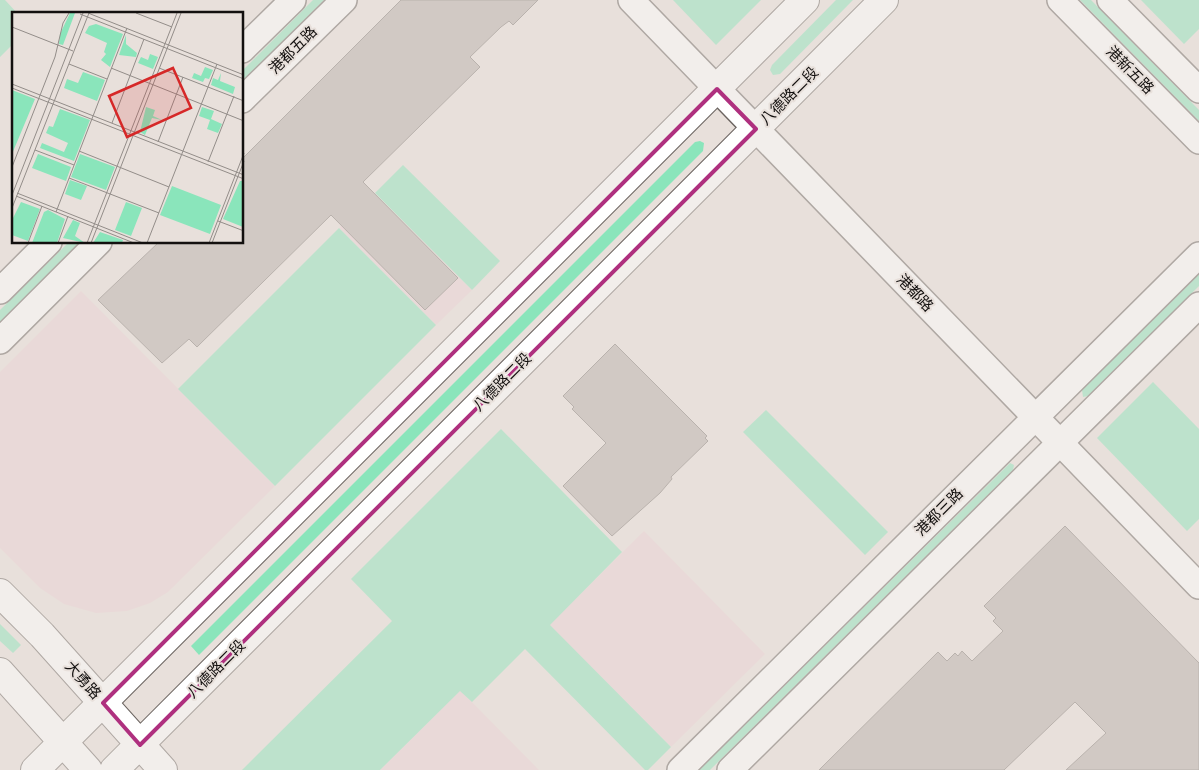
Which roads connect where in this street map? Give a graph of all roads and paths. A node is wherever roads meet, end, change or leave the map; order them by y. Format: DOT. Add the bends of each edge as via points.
graph roads {
  1 [pos="293,0"];
  2 [pos="344,0"];
  3 [pos="632,0"];
  4 [pos="805,0"];
  5 [pos="884,0"];
  6 [pos="1060,0"];
  7 [pos="1110,0"];
  8 [pos="244,48"];
  9 [pos="717,89"];
  10 [pos="1199,90"];
  11 [pos="244,98"];
  12 [pos="756,129"];
  13 [pos="1199,141"];
  14 [pos="47,244"];
  15 [pos="97,244"];
  16 [pos="1199,255"];
  17 [pos="0,291"];
  18 [pos="1199,305"];
  19 [pos="0,341"];
  20 [pos="1035,417"];
  21 [pos="1060,443"];
  22 [pos="1199,586"];
  23 [pos="0,593"];
  24 [pos="0,672"];
  25 [pos="103,703"];
  26 [pos="63,743"];
  27 [pos="140,744"];
  28 [pos="117,767"];
  29 [pos="36,770"];
  30 [pos="88,770"];
  31 [pos="163,770"];
  32 [pos="680,770"];
  33 [pos="730,770"];
  1 -- 8 [label="street"];
  2 -- 11 [label="street, 港都五路"];
  3 -- 9 [label="street, 港都路"];
  4 -- 9 [label="street"];
  5 -- 12 [label="street, 八德路二段"];
  6 -- 13 [label="street, 港新五路"];
  7 -- 10 [label="street"];
  9 -- 12 [label="street, 港都路"];
  9 -- 25 [label="street"];
  12 -- 20 [label="street, 港都路"];
  12 -- 27 [label="street, 八德路二段"];
  14 -- 17 [label="street"];
  15 -- 19 [label="street"];
  16 -- 20 [label="street, 港都三路"];
  18 -- 21 [label="street"];
  20 -- 21 [label="street, 港都路"];
  20 -- 32 [label="street, 港都三路"];
  21 -- 22 [label="street, 港都路"];
  21 -- 33 [label="street"];
  23 -- 25 [label="street, 大勇路"];
  24 -- 26 [label="street"];
  25 -- 26 [label="street"];
  25 -- 27 [label="street, 大勇路"];
  26 -- 29 [label="street"];
  26 -- 30 [label="street"];
  27 -- 28 [label="street, 八德路二段"];
  27 -- 31 [label="street, 大勇路"];
}
